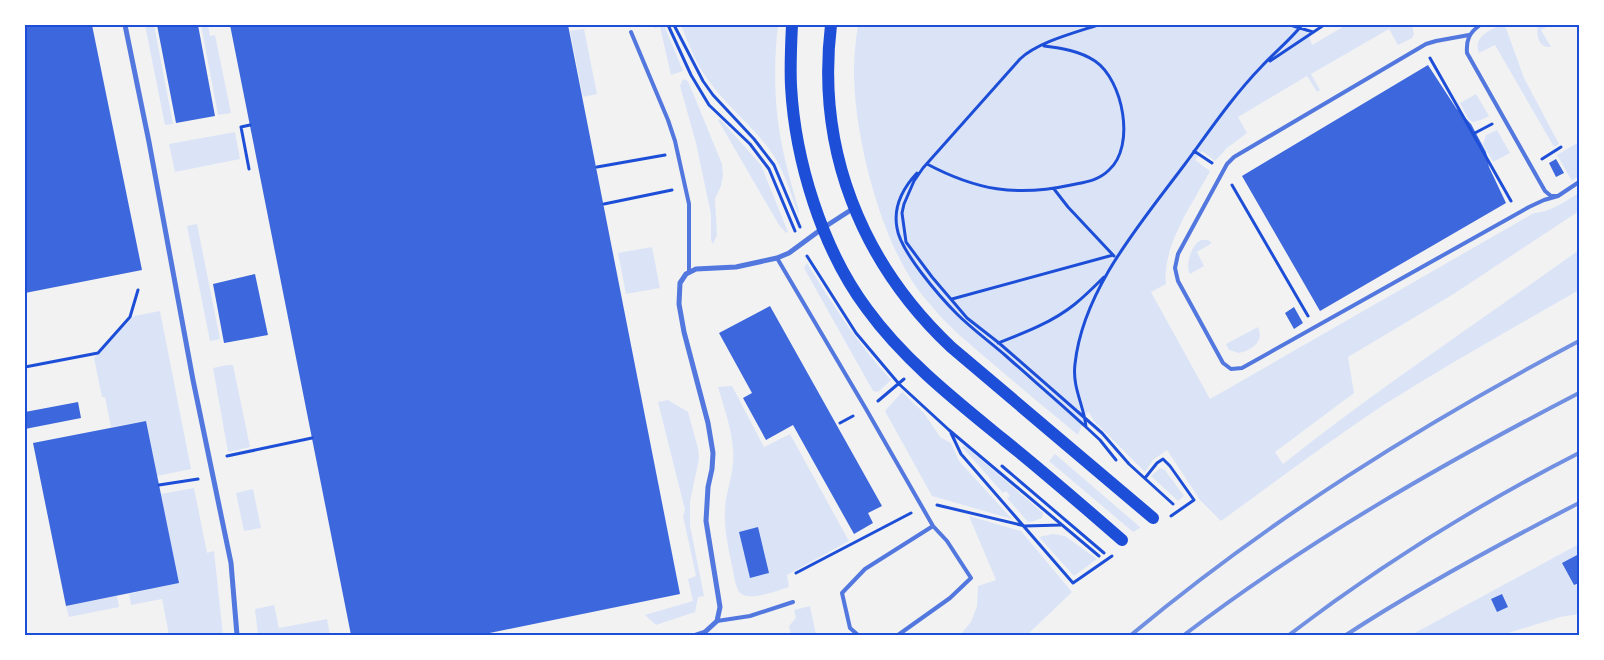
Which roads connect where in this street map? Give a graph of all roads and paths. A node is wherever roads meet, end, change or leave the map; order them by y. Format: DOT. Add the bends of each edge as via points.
graph roads {
  1 [pos="125,25"];
  2 [pos="668,25"];
  3 [pos="674,25"];
  4 [pos="831,25"];
  5 [pos="1098,25"];
  6 [pos="1290,25"];
  7 [pos="1324,25"];
  8 [pos="1480,25"];
  9 [pos="1301,26"];
  10 [pos="792,29"];
  11 [pos="631,32"];
  12 [pos="1313,32"];
  13 [pos="1469,35"];
  14 [pos="1042,46"];
  15 [pos="1431,60"];
  16 [pos="1263,65"];
  17 [pos="1503,117"];
  18 [pos="250,125"];
  19 [pos="1473,134"];
  20 [pos="1561,147"];
  21 [pos="1194,151"];
  22 [pos="678,152"];
  23 [pos="1554,152"];
  24 [pos="927,164"];
  25 [pos="597,167"];
  26 [pos="923,168"];
  27 [pos="248,169"];
  28 [pos="1223,171"];
  29 [pos="1233,178"];
  30 [pos="1579,182"];
  31 [pos="685,187"];
  32 [pos="1054,189"];
  33 [pos="1558,196"];
  34 [pos="604,204"];
  35 [pos="854,208"];
  36 [pos="1518,213"];
  37 [pos="823,228"];
  38 [pos="806,241"];
  39 [pos="801,245"];
  40 [pos="1115,256"];
  41 [pos="777,258"];
  42 [pos="812,264"];
  43 [pos="689,271"];
  44 [pos="1107,275"];
  45 [pos="138,290"];
  46 [pos="951,299"];
  47 [pos="852,317"];
  48 [pos="1314,328"];
  49 [pos="999,343"];
  50 [pos="993,345"];
  51 [pos="25,367"];
  52 [pos="904,379"];
  53 [pos="911,385"];
  54 [pos="1085,419"];
  55 [pos="1086,427"];
  56 [pos="949,430"];
  57 [pos="312,438"];
  58 [pos="227,456"];
  59 [pos="999,463"];
  60 [pos="1123,466"];
  61 [pos="1145,478"];
  62 [pos="198,479"];
  63 [pos="159,485"];
  64 [pos="1194,500"];
  65 [pos="1173,504"];
  66 [pos="1154,518"];
  67 [pos="933,526"];
  68 [pos="1122,540"];
  69 [pos="1104,553"];
  70 [pos="1073,583"];
  71 [pos="793,602"];
  72 [pos="717,622"];
  73 [pos="237,635"];
  74 [pos="696,635"];
  75 [pos="858,635"];
  76 [pos="898,635"];
  1 -- 73 [label="street" via="231,563"];
  2 -- 39 [label="path" via="691,75 709,104 750,144 769,169"];
  3 -- 38 [label="path" via="712,95 774,165"];
  4 -- 35 [label="main road" via="828,69 831,118 840,164"];
  5 -- 14 [label="path"];
  6 -- 9 [label="path"];
  7 -- 12 [label="path"];
  8 -- 13 [label="lane"];
  9 -- 12 [label="path"];
  9 -- 16 [label="path"];
  10 -- 37 [label="main road" via="791,88 800,152"];
  11 -- 22 [label="lane"];
  12 -- 16 [label="path"];
  13 -- 17 [label="lane" via="1467,53"];
  13 -- 28 [label="lane" via="1426,44 1234,157"];
  14 -- 24 [label="path" via="1020,59"];
  14 -- 32 [label="path" via="1074,51 1097,62 1121,101 1124,121 1121,154 1110,170 1097,179"];
  15 -- 19 [label="path"];
  16 -- 21 [label="path" via="1225,108"];
  17 -- 19 [label="path"];
  17 -- 33 [label="lane" via="1548,194"];
  18 -- 27 [label="path" via="241,127"];
  19 -- 36 [label="path"];
  20 -- 23 [label="path"];
  21 -- 28 [label="path"];
  21 -- 40 [label="path"];
  22 -- 25 [label="path"];
  22 -- 31 [label="lane"];
  24 -- 26 [label="path"];
  24 -- 32 [label="path" via="944,174 994,190"];
  26 -- 46 [label="path" via="908,192 902,213 903,228 910,248"];
  26 -- 50 [label="path" via="902,193 896,218 900,239 921,274 957,314"];
  28 -- 48 [label="lane" via="1178,254 1175,268 1178,281 1223,363 1231,369 1242,368"];
  29 -- 48 [label="path" via="1232,184"];
  30 -- 33 [label="lane"];
  31 -- 34 [label="path"];
  31 -- 43 [label="lane" via="689,204"];
  32 -- 40 [label="path"];
  33 -- 36 [label="lane"];
  35 -- 37 [label="street"];
  35 -- 66 [label="main road" via="866,237 885,268 935,332"];
  36 -- 48 [label="lane"];
  37 -- 38 [label="street"];
  37 -- 68 [label="main road" via="856,293 889,336 948,393"];
  38 -- 39 [label="street"];
  38 -- 47 [label="path"];
  39 -- 41 [label="street"];
  39 -- 42 [label="path"];
  40 -- 44 [label="path"];
  40 -- 46 [label="path"];
  41 -- 43 [label="street" via="736,267"];
  41 -- 67 [label="lane"];
  43 -- 72 [label="street" via="680,283 679,304 713,453 706,521 720,607"];
  44 -- 49 [label="path" via="1074,305 1050,320"];
  44 -- 54 [label="path" via="1086,319 1074,366 1076,390"];
  45 -- 51 [label="path" via="130,317 98,353"];
  46 -- 49 [label="path" via="967,318"];
  49 -- 50 [label="path"];
  49 -- 54 [label="path"];
  50 -- 55 [label="path"];
  52 -- 53 [label="path"];
  54 -- 55 [label="path"];
  54 -- 61 [label="path"];
  55 -- 60 [label="path"];
  56 -- 70 [label="path" via="961,454"];
  57 -- 58 [label="path"];
  59 -- 69 [label="path"];
  61 -- 64 [label="path" via="1163,459"];
  61 -- 65 [label="path"];
  62 -- 63 [label="path"];
  67 -- 75 [label="lane" via="865,569 842,593 850,628"];
  67 -- 76 [label="lane" via="971,578 950,598"];
  71 -- 72 [label="lane" via="750,616"];
  72 -- 74 [label="street"];
}
